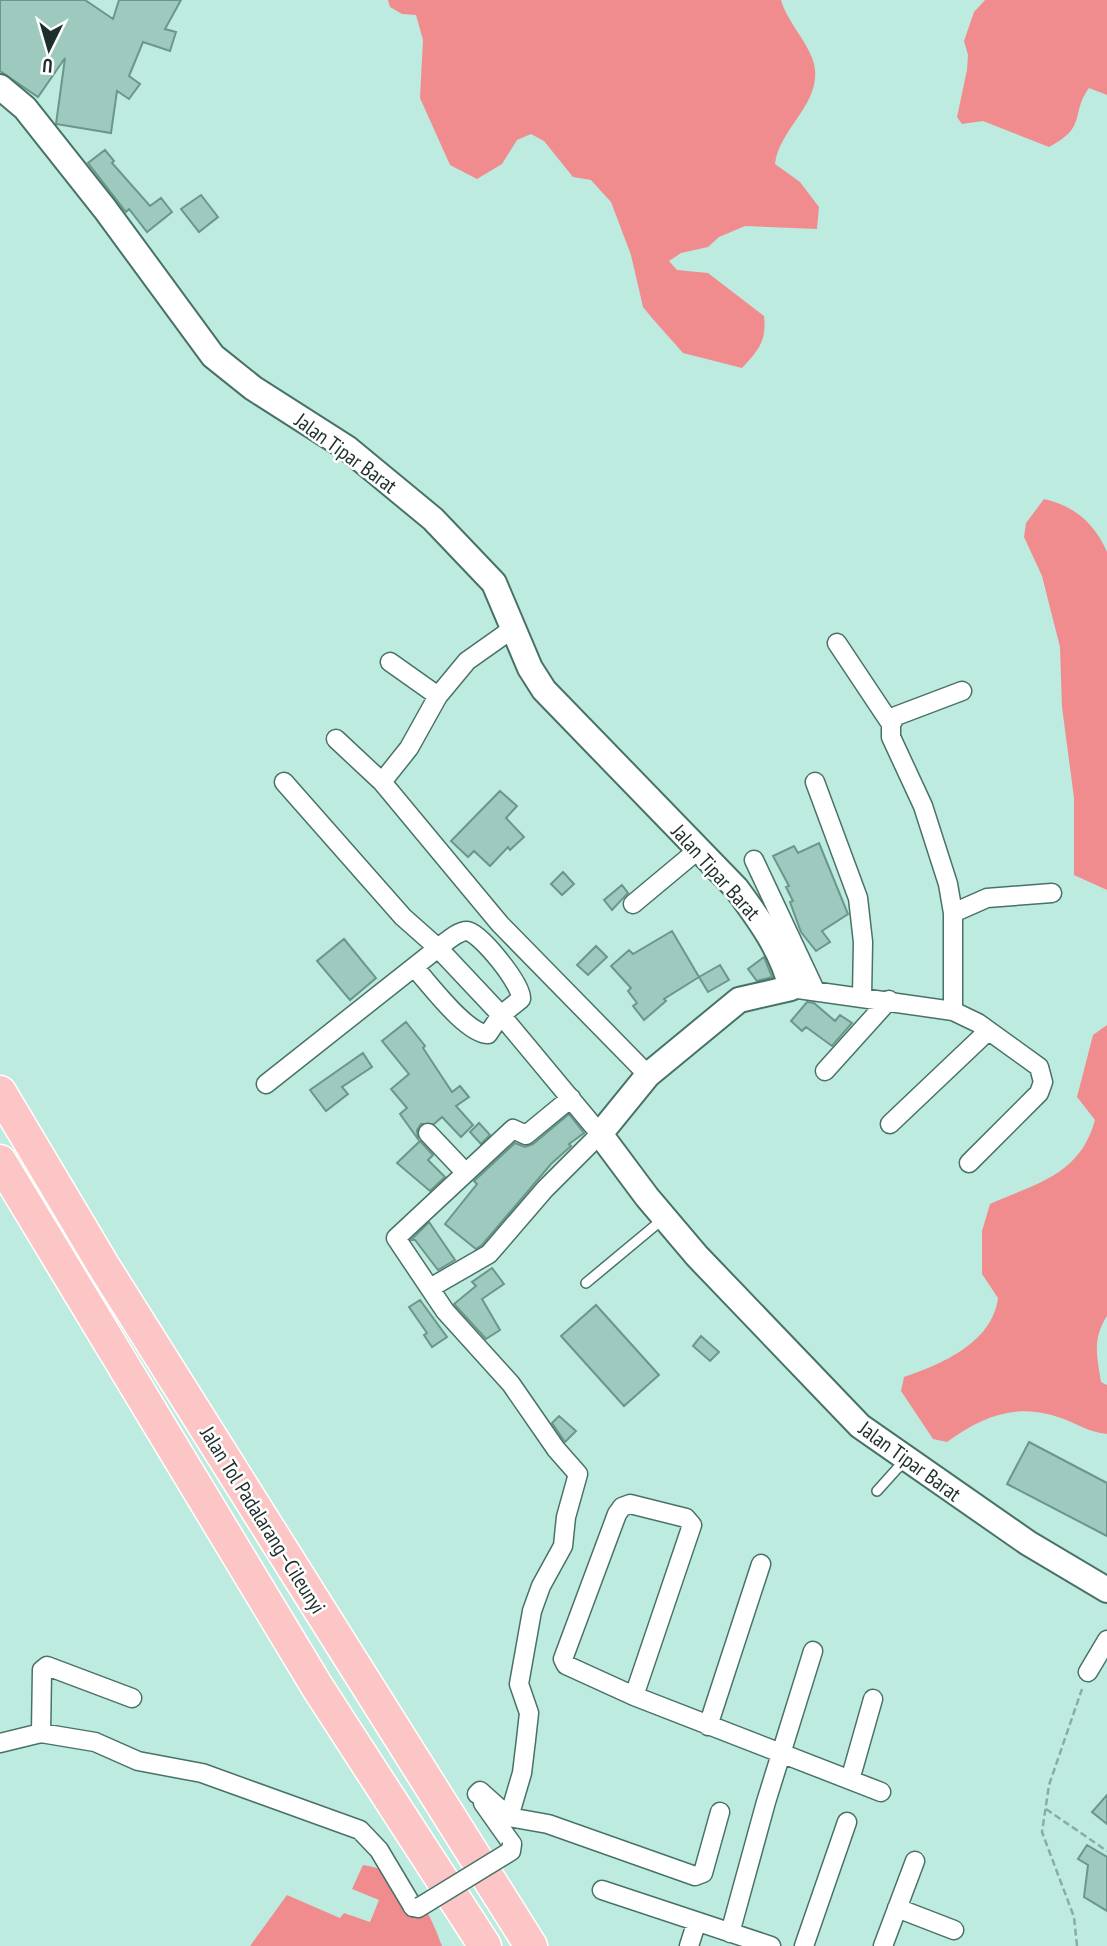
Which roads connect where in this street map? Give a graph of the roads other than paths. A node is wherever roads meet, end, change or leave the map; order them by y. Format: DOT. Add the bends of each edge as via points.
graph roads {
  1 [pos="0,87"];
  2 [pos="514,627"];
  3 [pos="837,643"];
  4 [pos="390,662"];
  5 [pos="962,691"];
  6 [pos="438,696"];
  7 [pos="891,724"];
  8 [pos="336,739"];
  9 [pos="284,782"];
  10 [pos="382,782"];
  11 [pos="815,782"];
  12 [pos="699,849"];
  13 [pos="754,860"];
  14 [pos="1052,893"];
  15 [pos="633,904"];
  16 [pos="953,913"];
  17 [pos="438,948"];
  18 [pos="414,967"];
  19 [pos="803,989"];
  20 [pos="862,997"];
  21 [pos="889,1000"];
  22 [pos="953,1011"];
  23 [pos="501,1015"];
  24 [pos="988,1031"];
  25 [pos="825,1071"];
  26 [pos="648,1075"];
  27 [pos="266,1084"];
  28 [pos="0,1092"];
  29 [pos="571,1098"];
  30 [pos="890,1124"];
  31 [pos="428,1133"];
  32 [pos="600,1134"];
  33 [pos="0,1161"];
  34 [pos="969,1163"];
  35 [pos="465,1172"];
  36 [pos="665,1218"];
  37 [pos="586,1283"];
  38 [pos="430,1288"];
  39 [pos="905,1459"];
  40 [pos="877,1491"];
  41 [pos="761,1564"];
  42 [pos="1107,1590"];
  43 [pos="1107,1640"];
  44 [pos="813,1651"];
  45 [pos="1088,1672"];
  46 [pos="634,1696"];
  47 [pos="132,1698"];
  48 [pos="873,1699"];
  49 [pos="708,1726"];
  50 [pos="41,1733"];
  51 [pos="0,1743"];
  52 [pos="783,1754"];
  53 [pos="850,1780"];
  54 [pos="881,1792"];
  55 [pos="720,1812"];
  56 [pos="509,1817"];
  57 [pos="847,1822"];
  58 [pos="915,1861"];
  59 [pos="602,1890"];
  60 [pos="897,1908"];
  61 [pos="696,1924"];
  62 [pos="954,1930"];
  63 [pos="730,1933"];
  64 [pos="485,1946"];
  65 [pos="531,1946"];
  66 [pos="689,1946"];
  67 [pos="771,1946"];
  68 [pos="804,1946"];
  69 [pos="883,1946"];
  1 -- 2 [label="street, Jalan Tipar Barat" via="25,108 105,209 213,356 253,388 347,448 433,519 494,583"];
  2 -- 6 [label="street" via="467,661"];
  2 -- 12 [label="street, Jalan Tipar Barat" via="544,690"];
  3 -- 7 [label="street"];
  4 -- 6 [label="street"];
  5 -- 7 [label="street" via="896,716"];
  6 -- 10 [label="street" via="409,748"];
  7 -- 16 [label="street" via="891,737 935,839"];
  8 -- 10 [label="street"];
  9 -- 17 [label="street" via="403,917"];
  10 -- 26 [label="street" via="500,924"];
  11 -- 20 [label="street" via="858,898"];
  12 -- 15 [label="street"];
  12 -- 19 [label="street, Jalan Tipar Barat" via="736,888"];
  13 -- 19 [label="street"];
  14 -- 16 [label="street" via="979,900"];
  16 -- 22 [label="street"];
  17 -- 18 [label="street"];
  17 -- 23 [label="street"];
  17 -- 23 [label="street" via="462,932 477,936 522,994"];
  18 -- 23 [label="street" via="477,1032 488,1034"];
  18 -- 27 [label="street"];
  19 -- 20 [label="street"];
  19 -- 26 [label="street" via="739,1000"];
  20 -- 21 [label="street"];
  21 -- 22 [label="street"];
  21 -- 25 [label="street"];
  22 -- 24 [label="street"];
  23 -- 29 [label="street"];
  24 -- 30 [label="street"];
  24 -- 34 [label="street" via="1039,1067 1042,1088"];
  26 -- 32 [label="street"];
  28 -- 65 [label="highway, Jalan Tol Padalarang–Cileunyi" via="103,1265"];
  29 -- 32 [label="street"];
  29 -- 35 [label="street" via="526,1135 513,1129"];
  31 -- 35 [label="street"];
  32 -- 36 [label="street, Jalan Tipar Barat"];
  32 -- 38 [label="street" via="489,1254"];
  33 -- 64 [label="highway, Jalan Tol Padalarang–Cileunyi" via="317,1688"];
  35 -- 38 [label="street" via="396,1238"];
  36 -- 37 [label="lane"];
  36 -- 39 [label="street, Jalan Tipar Barat" via="860,1426"];
  38 -- 56 [label="street" via="511,1384 578,1474 563,1546 532,1611 519,1685 529,1713 526,1740"];
  39 -- 40 [label="lane"];
  39 -- 42 [label="street, Jalan Tipar Barat" via="1028,1543"];
  41 -- 49 [label="street"];
  43 -- 45 [label="street"];
  44 -- 52 [label="street"];
  46 -- 46 [label="street" via="692,1525 686,1518 631,1504 617,1514 564,1659 569,1668"];
  46 -- 49 [label="street"];
  47 -- 50 [label="street" via="53,1667 44,1668"];
  48 -- 53 [label="street"];
  49 -- 52 [label="street"];
  50 -- 51 [label="street"];
  50 -- 56 [label="street, bridge" via="95,1742 138,1761 202,1773 360,1830 418,1908 510,1851 512,1844 477,1792"];
  52 -- 53 [label="street"];
  52 -- 63 [label="street"];
  53 -- 54 [label="street"];
  55 -- 56 [label="street" via="703,1873 695,1877 548,1824"];
  57 -- 68 [label="street"];
  58 -- 60 [label="street"];
  59 -- 61 [label="street"];
  60 -- 62 [label="street"];
  60 -- 69 [label="street"];
  61 -- 63 [label="street"];
  61 -- 66 [label="street"];
  63 -- 67 [label="street"];
}
